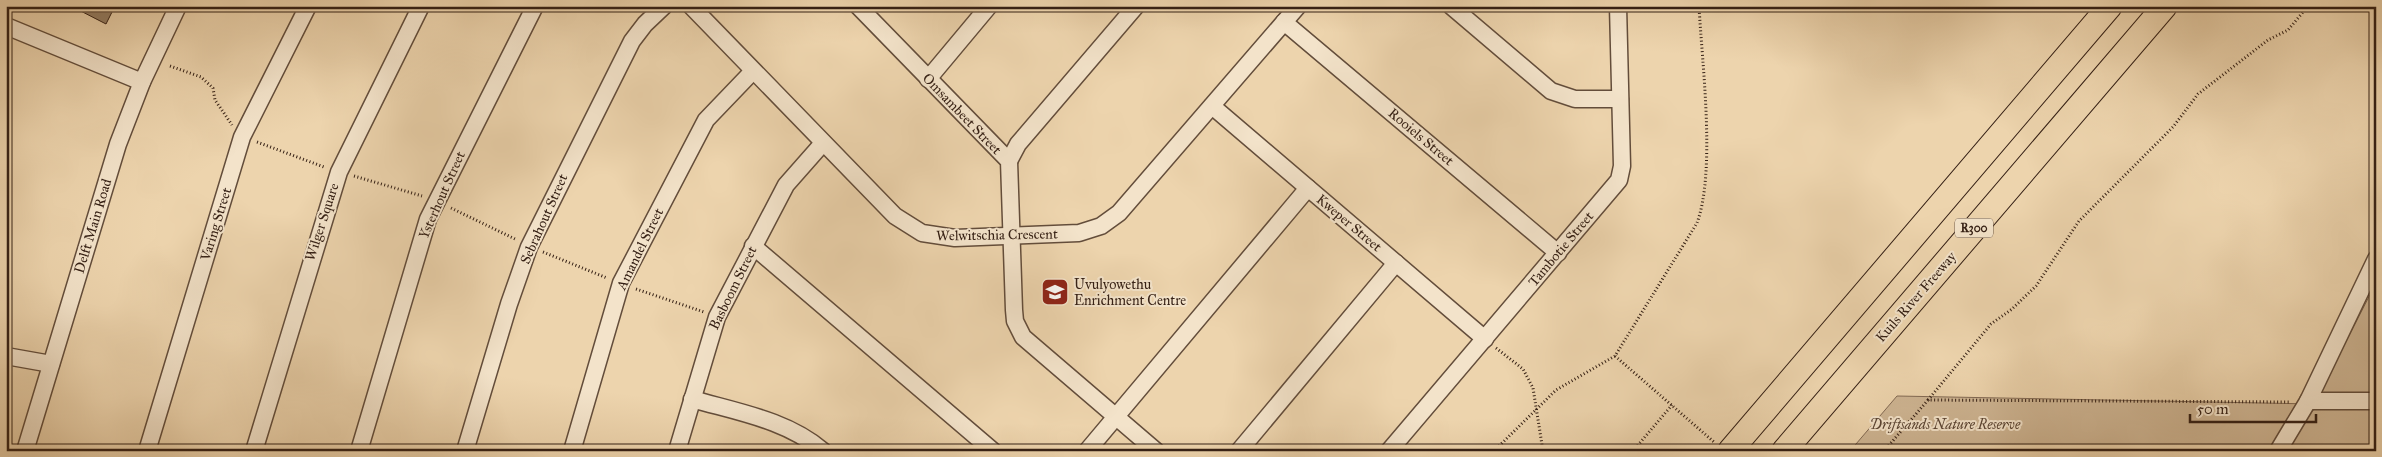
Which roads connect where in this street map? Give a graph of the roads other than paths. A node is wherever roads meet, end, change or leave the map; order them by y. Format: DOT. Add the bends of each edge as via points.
graph roads {
  1 [pos="178,6"];
  2 [pos="308,6"];
  3 [pos="422,6"];
  4 [pos="535,6"];
  5 [pos="664,6"];
  6 [pos="691,6"];
  7 [pos="858,6"];
  8 [pos="989,6"];
  9 [pos="1136,6"];
  10 [pos="1298,6"];
  11 [pos="1451,6"];
  12 [pos="1618,6"];
  13 [pos="2110,6"];
  14 [pos="2165,6"];
  15 [pos="1284,22"];
  16 [pos="6,26"];
  17 [pos="754,71"];
  18 [pos="928,79"];
  19 [pos="142,82"];
  20 [pos="1620,99"];
  21 [pos="1212,106"];
  22 [pos="824,143"];
  23 [pos="1009,161"];
  24 [pos="1308,188"];
  25 [pos="1013,236"];
  26 [pos="753,246"];
  27 [pos="1558,253"];
  28 [pos="2376,259"];
  29 [pos="1396,263"];
  30 [pos="1485,339"];
  31 [pos="6,356"];
  32 [pos="51,364"];
  33 [pos="692,399"];
  34 [pos="2308,401"];
  35 [pos="2376,401"];
  36 [pos="1116,416"];
  37 [pos="1723,448"];
  38 [pos="24,451"];
  39 [pos="147,451"];
  40 [pos="254,451"];
  41 [pos="359,451"];
  42 [pos="465,451"];
  43 [pos="572,451"];
  44 [pos="677,451"];
  45 [pos="823,451"];
  46 [pos="993,451"];
  47 [pos="1087,451"];
  48 [pos="1156,451"];
  49 [pos="1239,451"];
  50 [pos="1389,451"];
  51 [pos="1784,451"];
  52 [pos="2278,451"];
  1 -- 19 [label="street, Delft Main Road"];
  2 -- 39 [label="street, Varing Street" via="242,137"];
  3 -- 40 [label="street, Wilger Square" via="339,172"];
  4 -- 41 [label="street, Ysterhout Street" via="436,200"];
  5 -- 42 [label="street, Sebrahout Street" via="632,41 529,246"];
  6 -- 17 [label="street, Welwitschia Crescent"];
  7 -- 18 [label="street, Omsambeet Street"];
  8 -- 18 [label="street"];
  9 -- 23 [label="street" via="1018,144"];
  10 -- 15 [label="street, Welwitschia Crescent"];
  11 -- 20 [label="street" via="1551,91 1575,99"];
  12 -- 20 [label="street, Tambotie Street"];
  13 -- 37 [label="highway, R300"];
  14 -- 51 [label="highway, Kuils River Freeway / R300"];
  15 -- 21 [label="street, Welwitschia Crescent"];
  15 -- 27 [label="street, Rooiels Street"];
  16 -- 19 [label="street"];
  17 -- 22 [label="street, Welwitschia Crescent"];
  17 -- 43 [label="street, Amandel Street" via="706,120 621,283"];
  18 -- 23 [label="street, Omsambeet Street"];
  19 -- 32 [label="street, Delft Main Road" via="118,144"];
  20 -- 27 [label="street, Tambotie Street" via="1622,166 1619,180"];
  21 -- 24 [label="street, Kweper Street"];
  21 -- 25 [label="street, Welwitschia Crescent" via="1111,220 1079,233"];
  22 -- 25 [label="street, Welwitschia Crescent" via="895,216 912,229 944,238"];
  22 -- 26 [label="street, Basboom Street" via="786,185"];
  23 -- 25 [label="street, Omsambeet Street"];
  24 -- 29 [label="street, Kweper Street"];
  24 -- 36 [label="street"];
  25 -- 36 [label="street, Omsambeet Street" via="1014,310 1018,329 1023,337"];
  26 -- 33 [label="street, Basboom Street" via="717,317"];
  26 -- 46 [label="street"];
  27 -- 30 [label="street, Tambotie Street"];
  28 -- 34 [label="street"];
  29 -- 30 [label="street, Kweper Street"];
  29 -- 49 [label="street"];
  30 -- 50 [label="street, Tambotie Street"];
  31 -- 32 [label="street"];
  32 -- 38 [label="street, Delft Main Road"];
  33 -- 44 [label="street, Basboom Street"];
  33 -- 45 [label="street" via="786,427 801,433"];
  34 -- 35 [label="street"];
  34 -- 52 [label="street"];
  36 -- 47 [label="street"];
  36 -- 48 [label="street, Omsambeet Street"];
}
